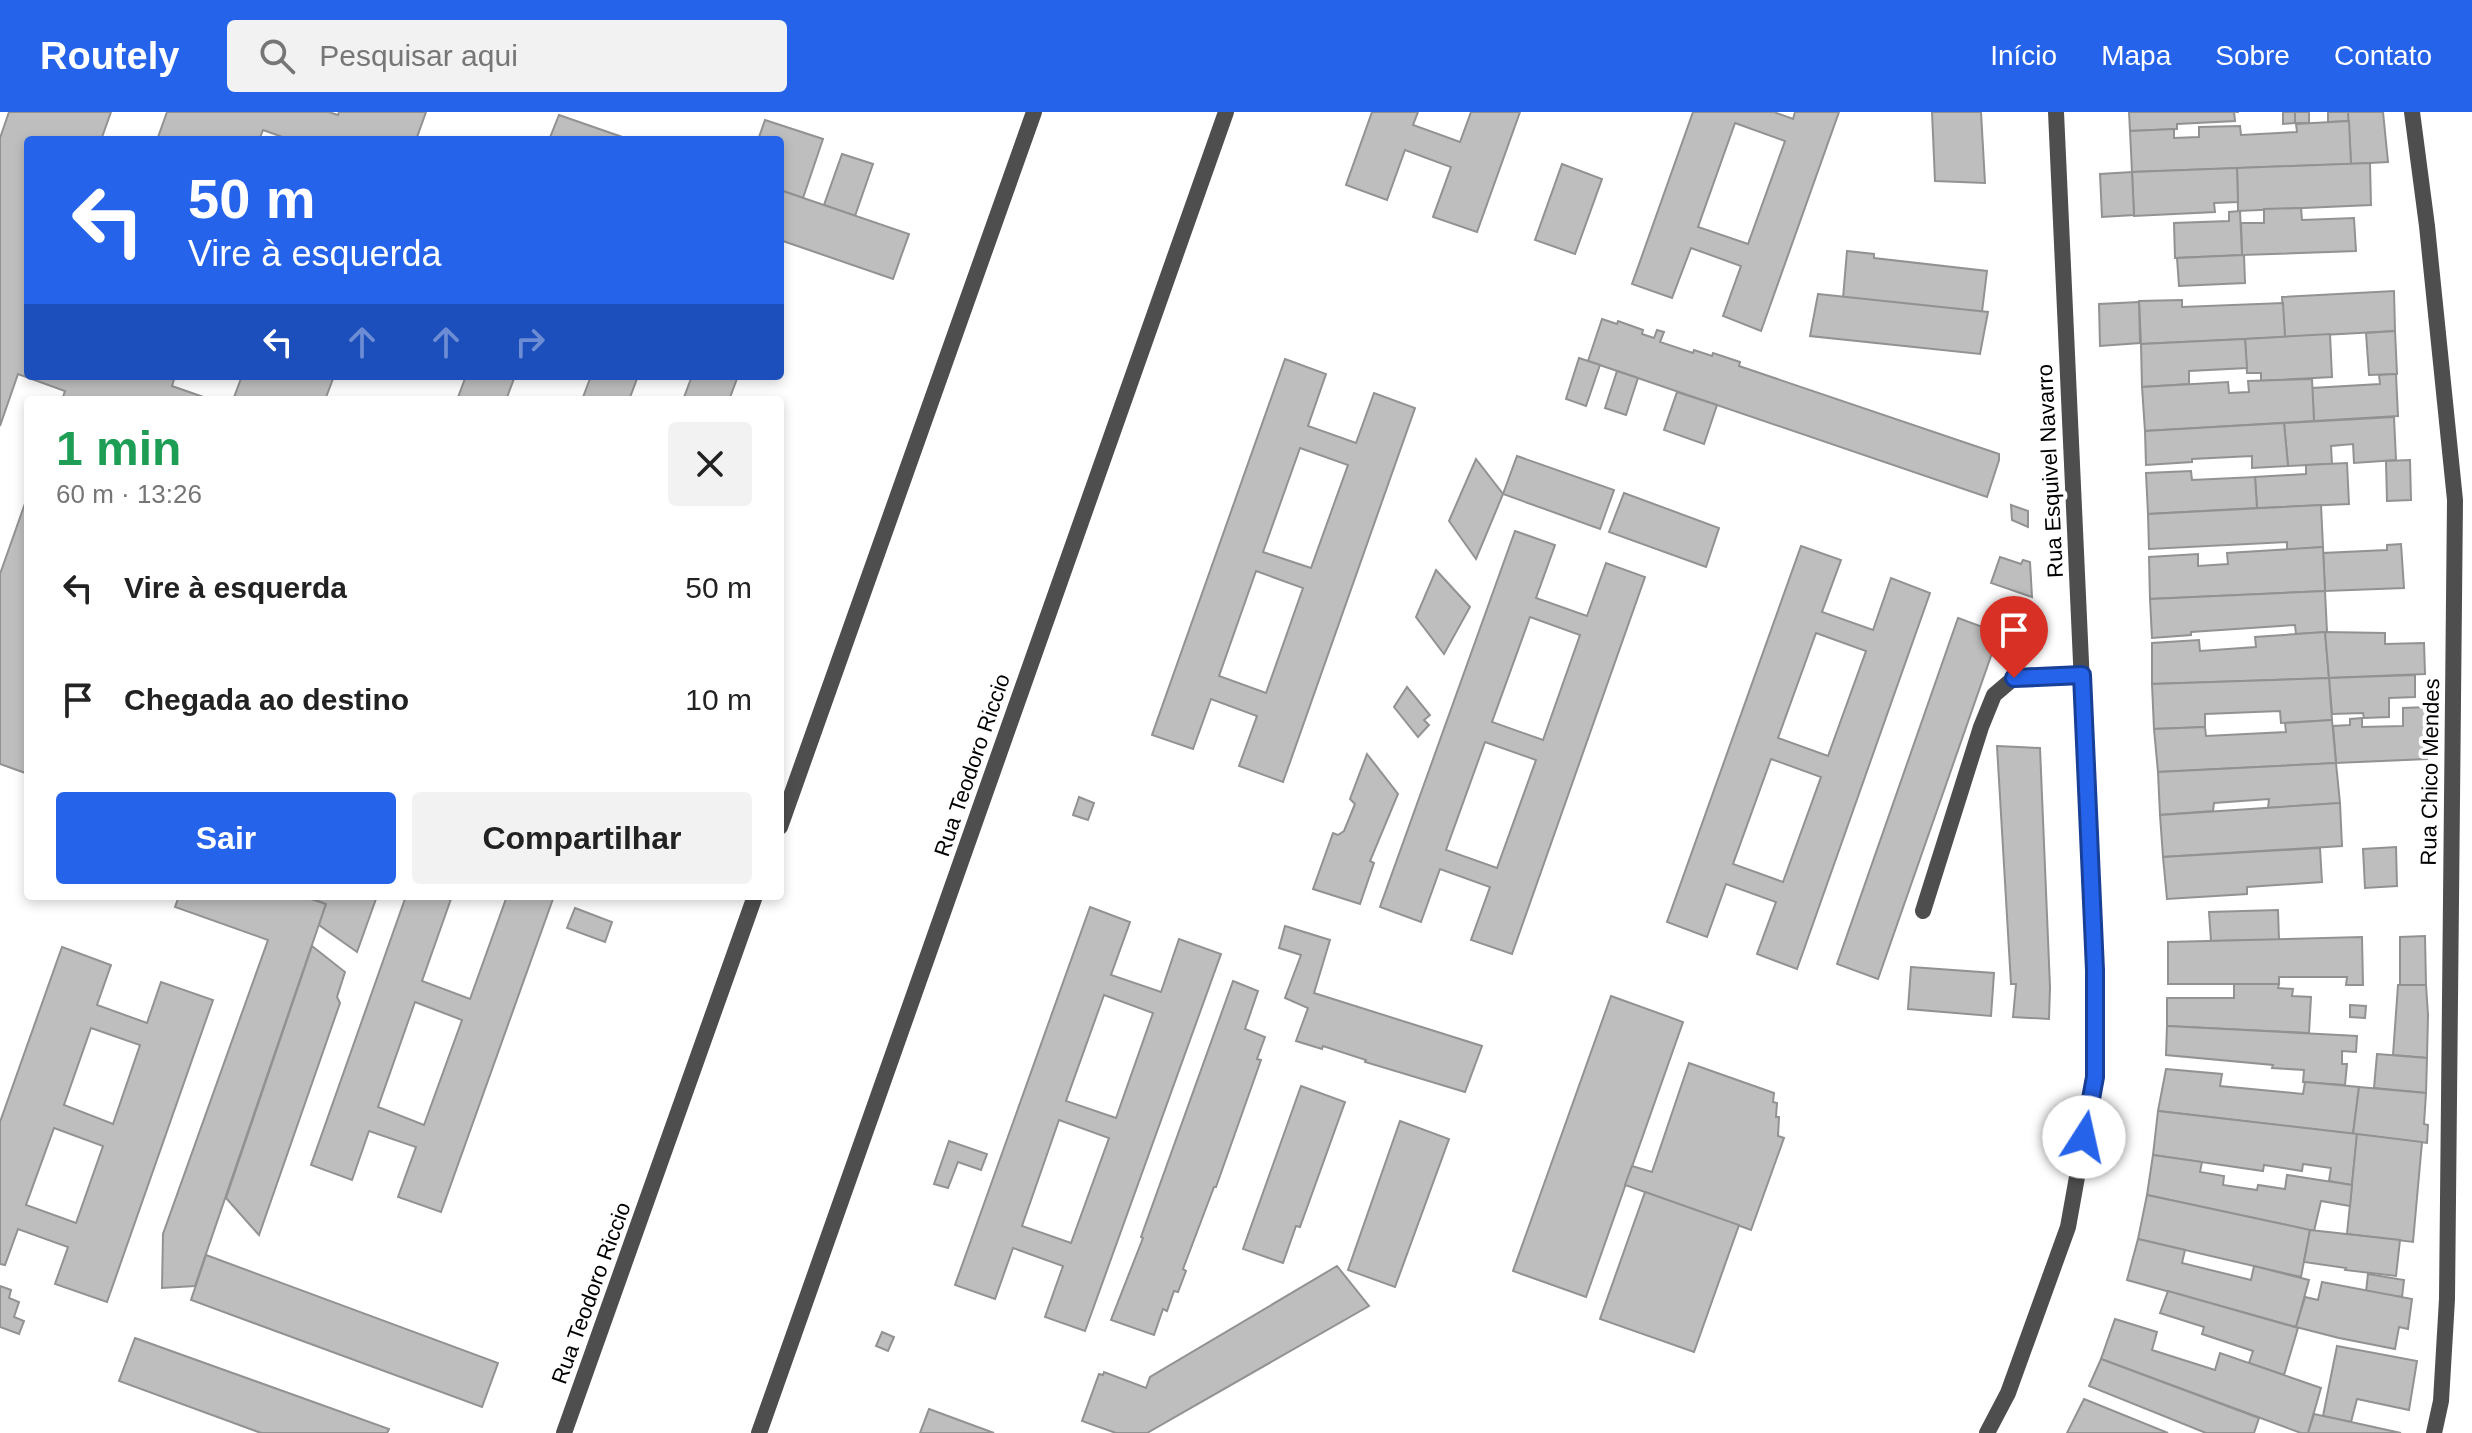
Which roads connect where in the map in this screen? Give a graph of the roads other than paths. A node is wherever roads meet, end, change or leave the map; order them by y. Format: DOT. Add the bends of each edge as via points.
graph roads {
  1 [pos="1034,112"];
  2 [pos="1226,112"];
  3 [pos="2056,112"];
  4 [pos="2412,112"];
  5 [pos="2082,675"];
  6 [pos="784,816"];
  7 [pos="754,900"];
  8 [pos="1923,911"];
  9 [pos="564,1433"];
  10 [pos="759,1433"];
  11 [pos="1987,1433"];
  12 [pos="2434,1433"];
  1 -- 6 [label="street"];
  2 -- 10 [label="street, Rua Teodoro Riccio"];
  3 -- 5 [label="street, Rua Esquivel Navarro"];
  4 -- 12 [label="street, Rua Chico Mendes" via="2455,500 2447,1299"];
  5 -- 8 [label="street" via="2014,678 1994,695"];
  5 -- 11 [label="street, Rua Esquivel Navarro" via="2095,1077 2068,1227 2008,1393"];
  7 -- 9 [label="street, Rua Teodoro Riccio"];
}
